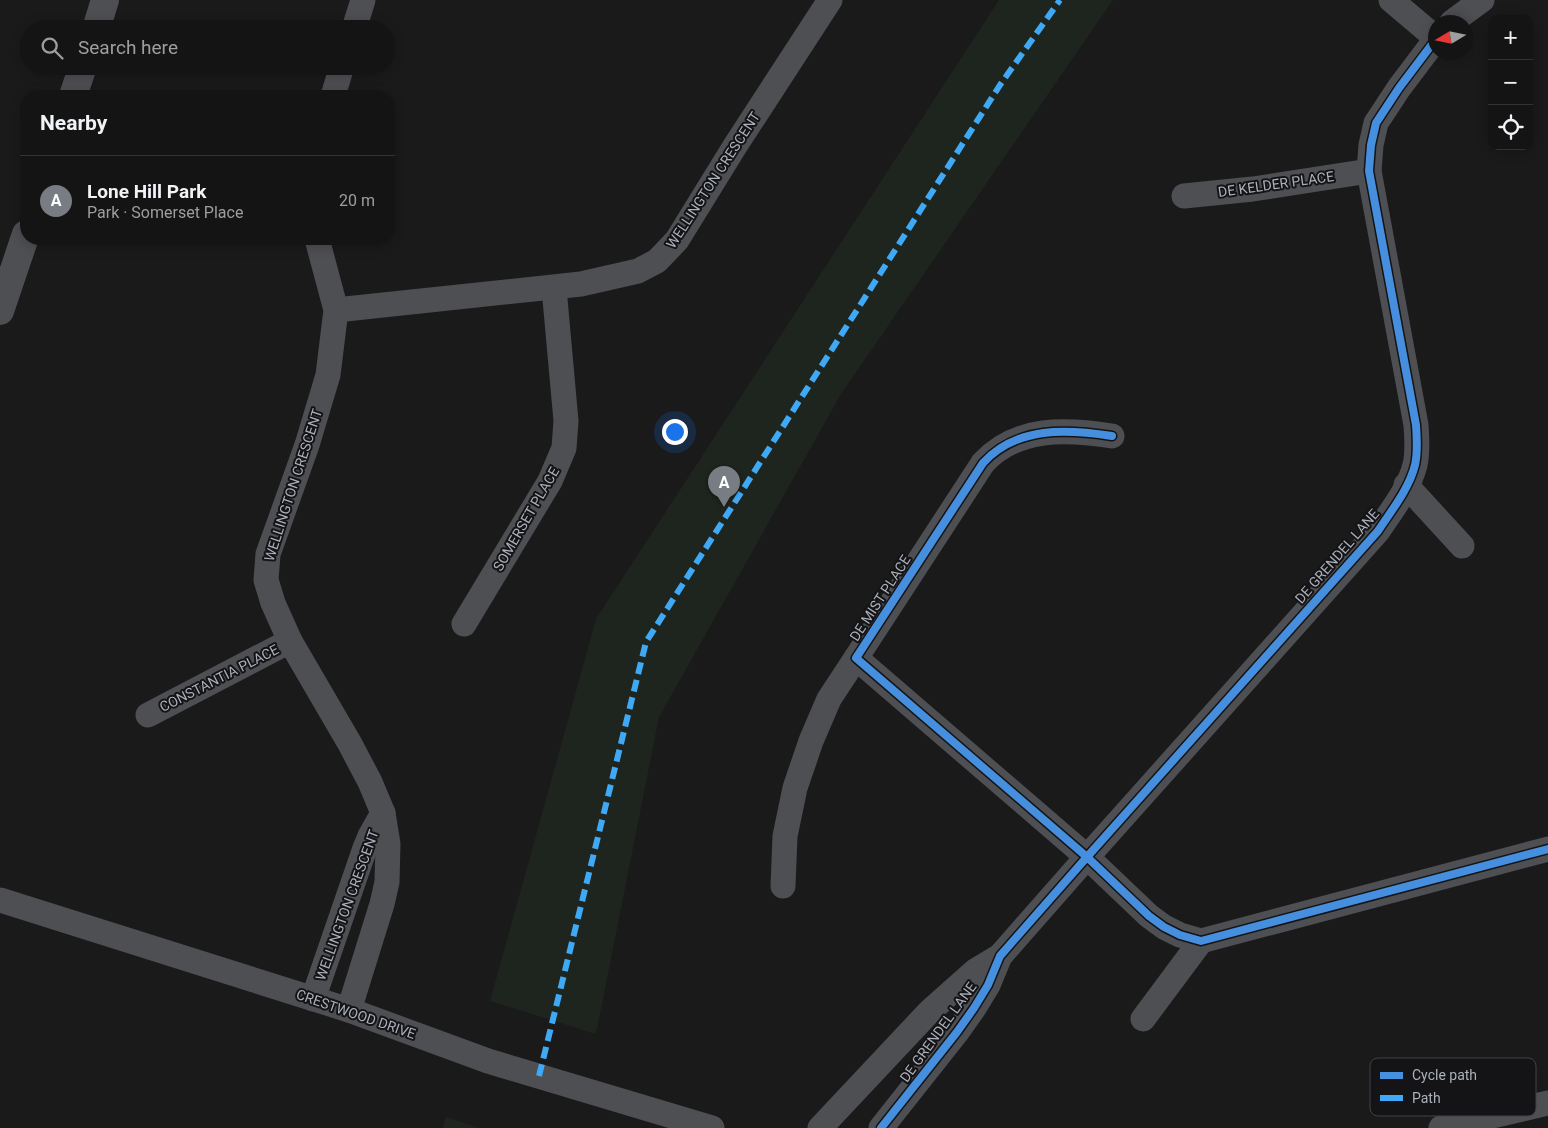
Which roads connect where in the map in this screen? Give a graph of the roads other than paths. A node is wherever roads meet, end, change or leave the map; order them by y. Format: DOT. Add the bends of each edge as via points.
graph roads {
  1 [pos="106,0"];
  2 [pos="363,0"];
  3 [pos="830,0"];
  4 [pos="1391,0"];
  5 [pos="1482,0"];
  6 [pos="1462,15"];
  7 [pos="99,20"];
  8 [pos="357,20"];
  9 [pos="1428,32"];
  10 [pos="1428,49"];
  11 [pos="80,75"];
  12 [pos="339,75"];
  13 [pos="75,90"];
  14 [pos="335,90"];
  15 [pos="1368,172"];
  16 [pos="1184,196"];
  17 [pos="22,245"];
  18 [pos="318,245"];
  19 [pos="554,288"];
  20 [pos="336,310"];
  21 [pos="0,311"];
  22 [pos="1112,436"];
  23 [pos="1406,485"];
  24 [pos="1462,546"];
  25 [pos="464,624"];
  26 [pos="290,641"];
  27 [pos="856,658"];
  28 [pos="148,715"];
  29 [pos="383,813"];
  30 [pos="1548,849"];
  31 [pos="1087,857"];
  32 [pos="783,886"];
  33 [pos="0,900"];
  34 [pos="1200,941"];
  35 [pos="1000,956"];
  36 [pos="313,999"];
  37 [pos="349,1010"];
  38 [pos="1143,1019"];
  39 [pos="1492,1116"];
  40 [pos="712,1128"];
  41 [pos="820,1128"];
  42 [pos="882,1128"];
  43 [pos="1441,1128"];
  1 -- 7 [label="street"];
  2 -- 8 [label="street"];
  3 -- 19 [label="street, WELLINGTON CRESCENT" via="667,251 657,261 638,271"];
  4 -- 9 [label="street"];
  5 -- 6 [label="street"];
  10 -- 15 [label="street, DE GRENDEL LANE" via="1376,123"];
  11 -- 13 [label="street"];
  12 -- 14 [label="street"];
  15 -- 16 [label="street, DE KELDER PLACE"];
  15 -- 23 [label="street, DE GRENDEL LANE" via="1416,425 1415,464"];
  17 -- 21 [label="street"];
  18 -- 20 [label="street, WELLINGTON CRESCENT"];
  19 -- 20 [label="street, WELLINGTON CRESCENT"];
  19 -- 25 [label="street, SOMERSET PLACE" via="566,421 564,448 550,481"];
  20 -- 26 [label="street, WELLINGTON CRESCENT" via="328,375 266,568 269,592"];
  22 -- 27 [label="street, DE MIST PLACE" via="1082,431 1045,432 1005,445 992,454"];
  23 -- 24 [label="street"];
  23 -- 31 [label="street, DE GRENDEL LANE" via="1378,531"];
  26 -- 28 [label="street, CONSTANTIA PLACE"];
  26 -- 29 [label="street, WELLINGTON CRESCENT" via="350,744"];
  27 -- 31 [label="street, DE MIST PLACE"];
  27 -- 32 [label="street, DE MIST PLACE" via="829,699 795,788 785,836"];
  29 -- 36 [label="street, WELLINGTON CRESCENT" via="365,848"];
  29 -- 37 [label="street, WELLINGTON CRESCENT" via="388,844 387,882"];
  30 -- 34 [label="street"];
  31 -- 34 [label="street" via="1149,916 1180,935"];
  31 -- 35 [label="street, DE GRENDEL LANE"];
  33 -- 36 [label="street, CRESTWOOD DRIVE"];
  34 -- 38 [label="street"];
  35 -- 41 [label="street, DE GRENDEL LANE" via="975,971 930,1010"];
  35 -- 42 [label="street, DE GRENDEL LANE" via="974,1008"];
  36 -- 37 [label="street, CRESTWOOD DRIVE"];
  37 -- 40 [label="street, CRESTWOOD DRIVE" via="488,1061"];
  39 -- 43 [label="street"];
}
